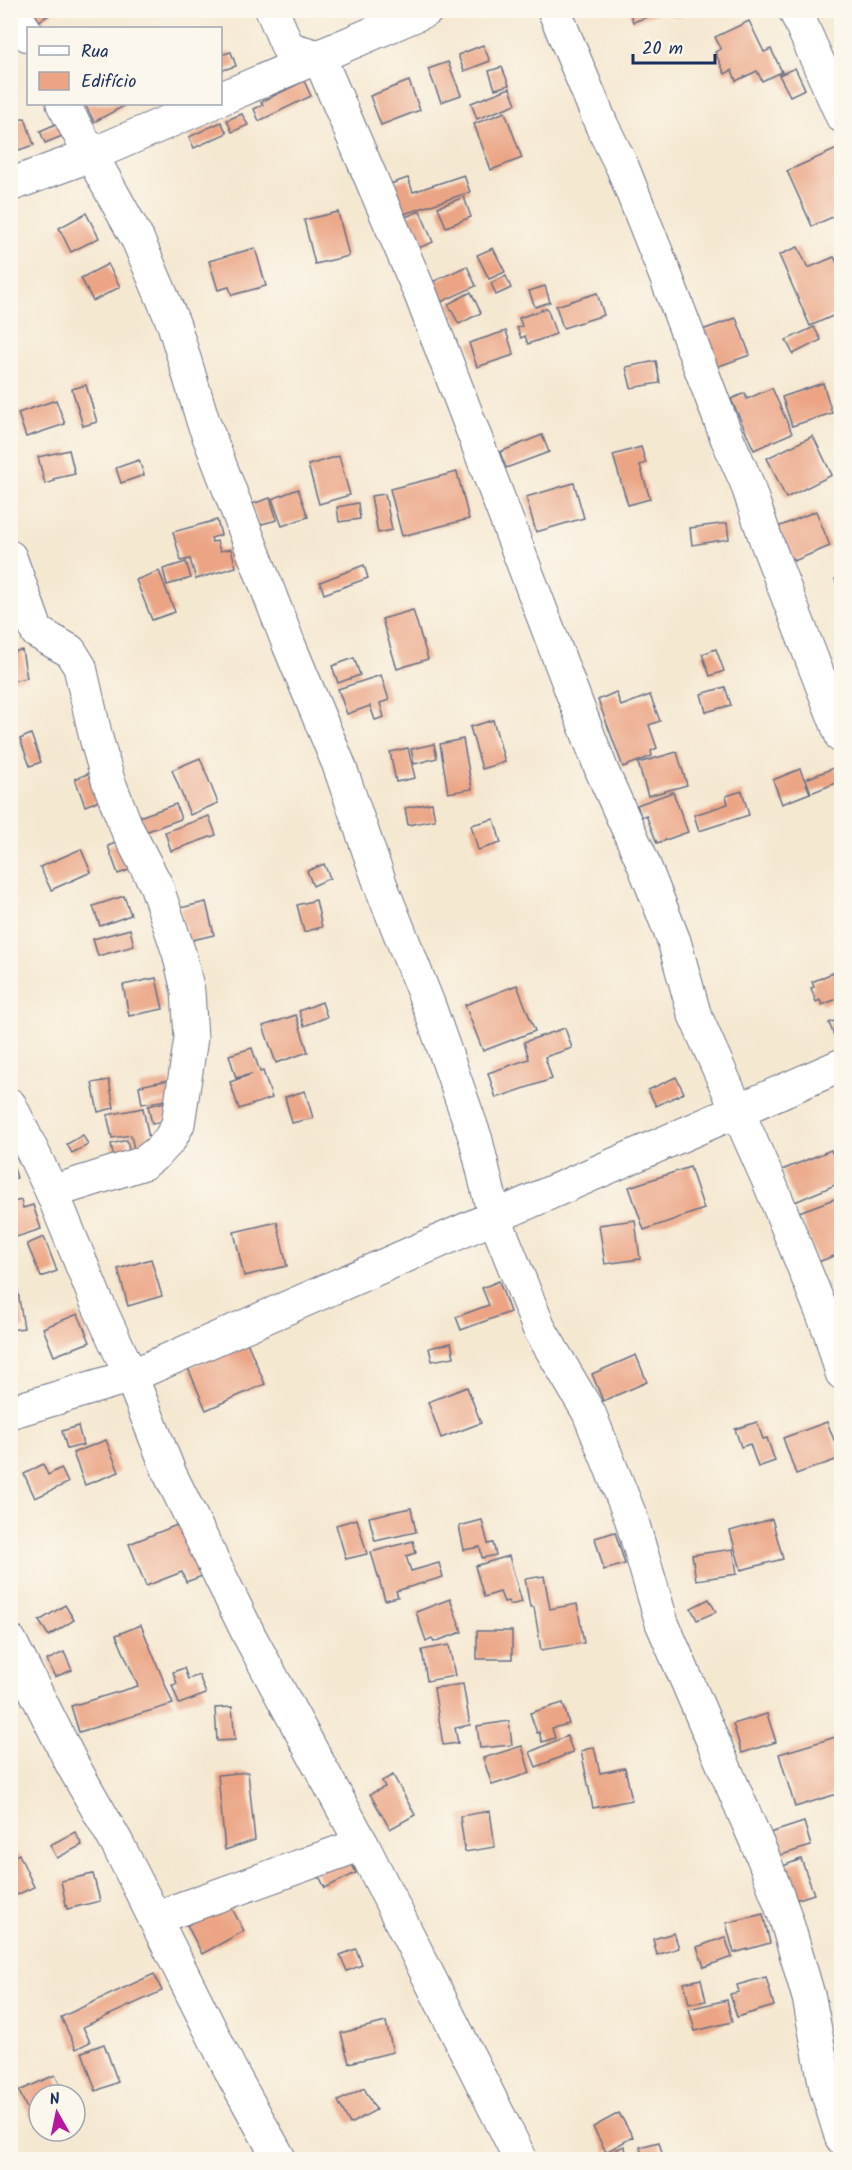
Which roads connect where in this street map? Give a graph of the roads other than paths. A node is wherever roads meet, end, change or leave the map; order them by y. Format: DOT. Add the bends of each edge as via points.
graph roads {
  1 [pos="12,10"];
  2 [pos="272,10"];
  3 [pos="427,10"];
  4 [pos="554,10"];
  5 [pos="795,10"];
  6 [pos="27,32"];
  7 [pos="319,57"];
  8 [pos="222,98"];
  9 [pos="64,105"];
  10 [pos="207,105"];
  11 [pos="842,116"];
  12 [pos="91,154"];
  13 [pos="10,185"];
  14 [pos="10,557"];
  15 [pos="842,738"];
  16 [pos="842,1065"];
  17 [pos="10,1105"];
  18 [pos="736,1111"];
  19 [pos="52,1192"];
  20 [pos="494,1216"];
  21 [pos="842,1373"];
  22 [pos="131,1376"];
  23 [pos="10,1412"];
  24 [pos="10,1641"];
  25 [pos="362,1844"];
  26 [pos="155,1918"];
  27 [pos="842,2139"];
  28 [pos="280,2160"];
  29 [pos="521,2160"];
  1 -- 6 [label="street"];
  2 -- 7 [label="street" via="288,48"];
  3 -- 7 [label="street"];
  4 -- 15 [label="street" via="665,274"];
  5 -- 11 [label="street"];
  7 -- 8 [label="street"];
  7 -- 18 [label="street" via="421,295 602,771 674,941 694,1013"];
  9 -- 12 [label="street"];
  10 -- 12 [label="street"];
  12 -- 13 [label="street"];
  12 -- 20 [label="street" via="138,240 174,325 203,421 429,1006 476,1140"];
  14 -- 19 [label="street" via="37,632 70,651 80,667 108,780 156,885 188,991 191,1038 178,1124 170,1138 144,1163"];
  16 -- 18 [label="street"];
  17 -- 19 [label="street"];
  18 -- 20 [label="street"];
  18 -- 21 [label="street" via="826,1322"];
  19 -- 22 [label="street"];
  20 -- 22 [label="street"];
  20 -- 27 [label="street" via="539,1328 590,1413 631,1518 662,1623 763,1857 809,1998 826,2088"];
  22 -- 23 [label="street"];
  22 -- 25 [label="street" via="170,1474 250,1637"];
  24 -- 26 [label="street"];
  25 -- 26 [label="street"];
  25 -- 29 [label="street"];
  26 -- 28 [label="street"];
}
